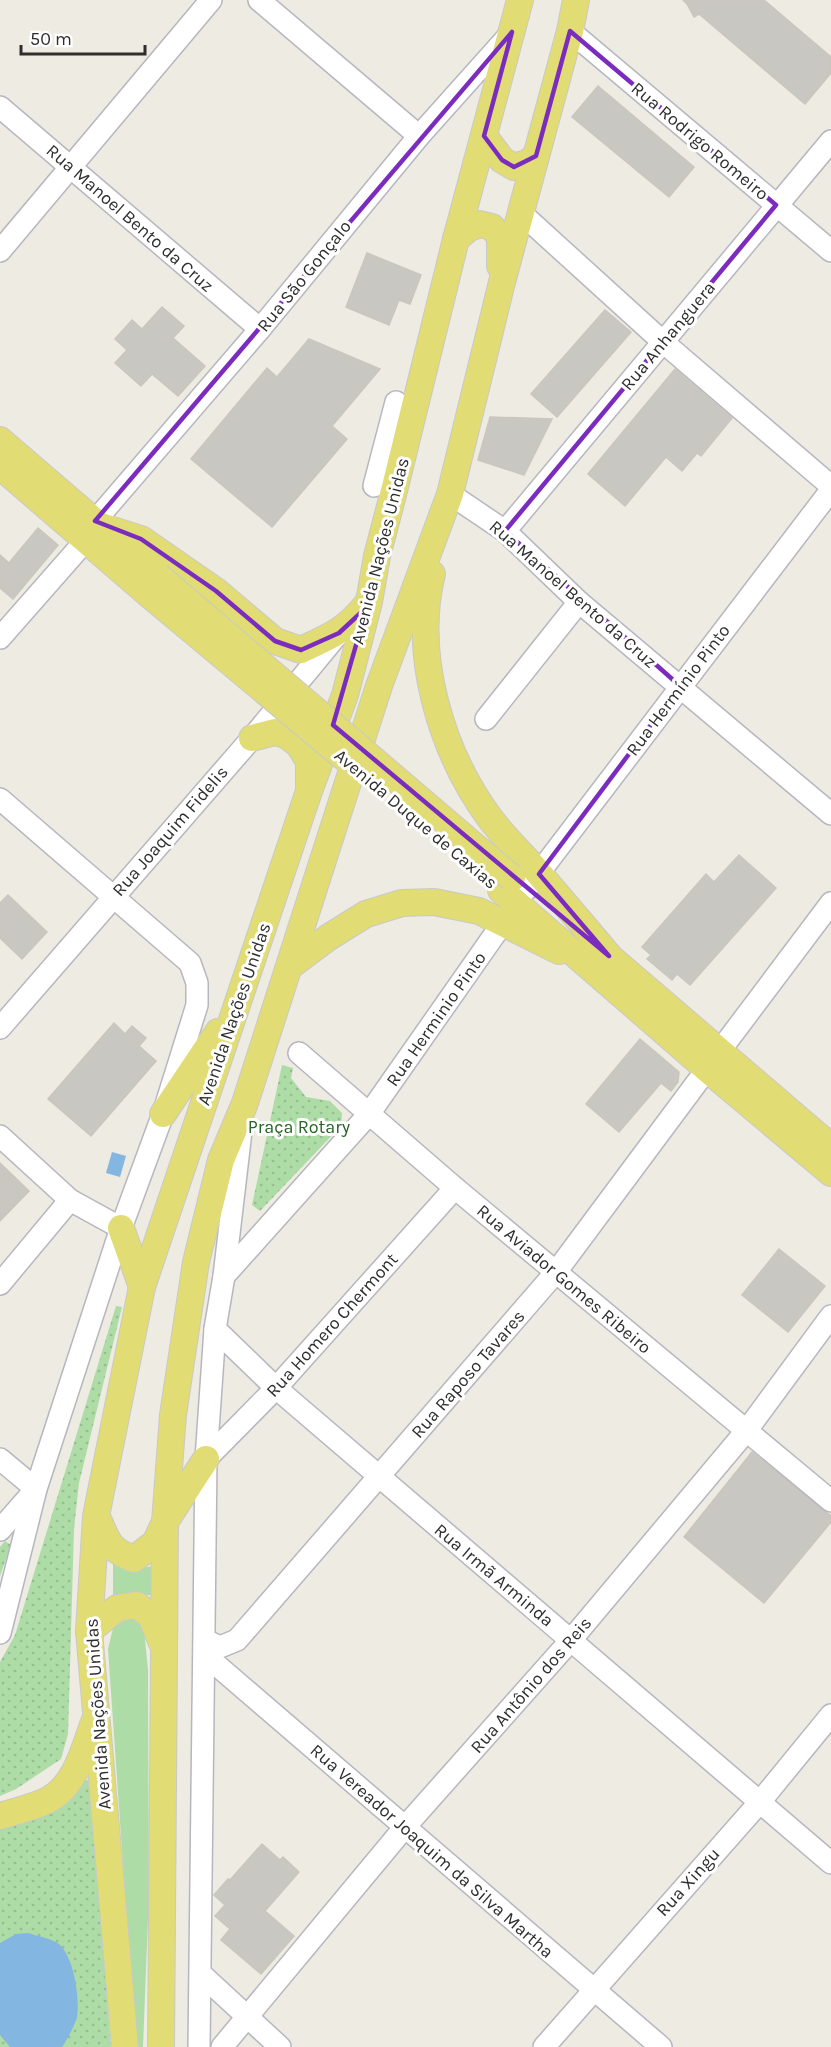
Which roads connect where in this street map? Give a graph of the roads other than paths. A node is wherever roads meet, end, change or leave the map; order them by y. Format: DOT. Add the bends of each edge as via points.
graph roads {
  1 [pos="211,0"];
  2 [pos="260,0"];
  3 [pos="520,0"];
  4 [pos="576,0"];
  5 [pos="570,31"];
  6 [pos="512,32"];
  7 [pos="0,107"];
  8 [pos="419,136"];
  9 [pos="484,136"];
  10 [pos="831,141"];
  11 [pos="536,156"];
  12 [pos="72,167"];
  13 [pos="776,206"];
  14 [pos="521,213"];
  15 [pos="456,239"];
  16 [pos="0,251"];
  17 [pos="831,251"];
  18 [pos="502,282"];
  19 [pos="260,329"];
  20 [pos="663,342"];
  21 [pos="396,402"];
  22 [pos="0,440"];
  23 [pos="0,466"];
  24 [pos="377,487"];
  25 [pos="831,488"];
  26 [pos="450,494"];
  27 [pos="94,529"];
  28 [pos="505,531"];
  29 [pos="431,544"];
  30 [pos="369,602"];
  31 [pos="579,602"];
  32 [pos="339,633"];
  33 [pos="0,638"];
  34 [pos="680,686"];
  35 [pos="486,719"];
  36 [pos="252,738"];
  37 [pos="309,791"];
  38 [pos="0,799"];
  39 [pos="831,814"];
  40 [pos="519,883"];
  41 [pos="114,896"];
  42 [pos="831,903"];
  43 [pos="502,924"];
  44 [pos="599,960"];
  45 [pos="290,966"];
  46 [pos="237,1005"];
  47 [pos="0,1028"];
  48 [pos="299,1053"];
  49 [pos="713,1061"];
  50 [pos="245,1103"];
  51 [pos="163,1114"];
  52 [pos="369,1114"];
  53 [pos="0,1136"];
  54 [pos="831,1147"];
  55 [pos="831,1173"];
  56 [pos="455,1188"];
  57 [pos="70,1200"];
  58 [pos="121,1228"];
  59 [pos="556,1272"];
  60 [pos="224,1276"];
  61 [pos="0,1284"];
  62 [pos="141,1287"];
  63 [pos="831,1316"];
  64 [pos="215,1329"];
  65 [pos="276,1388"];
  66 [pos="747,1430"];
  67 [pos="0,1459"];
  68 [pos="206,1459"];
  69 [pos="380,1477"];
  70 [pos="36,1489"];
  71 [pos="831,1501"];
  72 [pos="96,1516"];
  73 [pos="165,1522"];
  74 [pos="0,1530"];
  75 [pos="89,1631"];
  76 [pos="0,1633"];
  77 [pos="571,1640"];
  78 [pos="205,1647"];
  79 [pos="164,1649"];
  80 [pos="831,1715"];
  81 [pos="97,1716"];
  82 [pos="759,1803"];
  83 [pos="0,1816"];
  84 [pos="404,1828"];
  85 [pos="831,1863"];
  86 [pos="201,1974"];
  87 [pos="593,1989"];
  88 [pos="246,2018"];
  89 [pos="125,2047"];
  90 [pos="161,2047"];
  91 [pos="200,2047"];
  92 [pos="222,2047"];
  93 [pos="280,2047"];
  94 [pos="543,2047"];
  95 [pos="661,2047"];
  1 -- 12 [label="street"];
  2 -- 8 [label="street"];
  3 -- 6 [label="main road, Avenida Nações Unidas"];
  4 -- 5 [label="main road, Avenida Nações Unidas"];
  5 -- 11 [label="main road, Avenida Nações Unidas"];
  5 -- 13 [label="street, Rua Rodrigo Romeiro"];
  6 -- 8 [label="street, Rua São Gonçalo"];
  6 -- 9 [label="main road, Avenida Nações Unidas"];
  7 -- 12 [label="street, Rua Manoel Bento da Cruz"];
  8 -- 19 [label="street, Rua São Gonçalo"];
  9 -- 11 [label="main road" via="502,160 514,166"];
  9 -- 15 [label="main road, Avenida Nações Unidas"];
  10 -- 13 [label="street, Rua Anhanguera"];
  11 -- 14 [label="main road, Avenida Nações Unidas"];
  12 -- 16 [label="street"];
  12 -- 19 [label="street, Rua Manoel Bento da Cruz"];
  13 -- 17 [label="street, Rua Rodrigo Romeiro"];
  13 -- 20 [label="street, Rua Anhanguera"];
  14 -- 18 [label="main road, Avenida Nações Unidas"];
  14 -- 20 [label="street"];
  15 -- 18 [label="main road" via="480,224 492,227 500,237"];
  15 -- 24 [label="main road, Avenida Nações Unidas"];
  18 -- 26 [label="main road, Avenida Nações Unidas"];
  19 -- 27 [label="street, Rua São Gonçalo"];
  20 -- 25 [label="street"];
  20 -- 28 [label="street, Rua Anhanguera"];
  21 -- 24 [label="street"];
  22 -- 27 [label="main road, Avenida Duque de Caxias"];
  23 -- 27 [label="main road, Avenida Duque de Caxias"];
  24 -- 30 [label="main road, Avenida Nações Unidas" via="377,556"];
  25 -- 34 [label="street, Rua Hermínio Pinto"];
  26 -- 28 [label="street, Rua Manoel Bento da Cruz"];
  26 -- 29 [label="main road, Avenida Nações Unidas"];
  27 -- 32 [label="main road" via="141,539 216,591 275,641 301,650"];
  27 -- 33 [label="street, Rua São Gonçalo"];
  27 -- 40 [label="main road, Avenida Duque de Caxias, bridge" via="152,584"];
  28 -- 31 [label="street, Rua Manoel Bento da Cruz"];
  29 -- 40 [label="main road" via="426,643 432,689 444,732"];
  29 -- 45 [label="main road, Avenida Nações Unidas" via="379,686"];
  30 -- 32 [label="main road"];
  30 -- 37 [label="main road, Avenida Nações Unidas" via="345,695"];
  31 -- 34 [label="street, Rua Manoel Bento da Cruz"];
  31 -- 35 [label="street"];
  32 -- 36 [label="street, Rua Joaquim Fidelis"];
  34 -- 39 [label="street, Rua Manoel Bento da Cruz"];
  34 -- 40 [label="street, Rua Hermínio Pinto"];
  36 -- 37 [label="main road" via="275,732 298,744 309,761"];
  36 -- 41 [label="street, Rua Joaquim Fidelis"];
  37 -- 46 [label="main road, Avenida Nações Unidas"];
  38 -- 41 [label="street"];
  40 -- 44 [label="main road, Avenida Duque de Caxias"];
  40 -- 44 [label="main road"];
  41 -- 47 [label="street, Rua Joaquim Fidelis"];
  41 -- 51 [label="street, Avenida Nações Unidas" via="190,963 197,983 197,1005"];
  42 -- 49 [label="street, Rua Raposo Tavares"];
  43 -- 44 [label="main road"];
  43 -- 45 [label="main road" via="479,911 457,906 402,903 366,914"];
  43 -- 52 [label="street, Rua Herminio Pinto"];
  44 -- 49 [label="main road, Avenida Duque de Caxias"];
  45 -- 50 [label="main road, Avenida Nações Unidas"];
  46 -- 51 [label="main road"];
  46 -- 62 [label="main road, Avenida Nações Unidas"];
  48 -- 52 [label="street, Rua Aviador Gomes Ribeiro"];
  49 -- 54 [label="main road, Avenida Duque de Caxias"];
  49 -- 55 [label="main road, Avenida Duque de Caxias"];
  49 -- 59 [label="street, Rua Raposo Tavares"];
  50 -- 60 [label="street, Avenida Nações Unidas"];
  50 -- 73 [label="main road, Avenida Nações Unidas" via="221,1160 196,1262 172,1415"];
  51 -- 58 [label="street, Avenida Nações Unidas"];
  52 -- 56 [label="street, Rua Aviador Gomes Ribeiro"];
  52 -- 60 [label="street"];
  53 -- 57 [label="street"];
  56 -- 59 [label="street, Rua Aviador Gomes Ribeiro"];
  56 -- 65 [label="street, Rua Homero Chermont"];
  57 -- 58 [label="street"];
  57 -- 61 [label="street"];
  58 -- 62 [label="main road"];
  58 -- 70 [label="street, Avenida Nações Unidas"];
  59 -- 66 [label="street, Rua Aviador Gomes Ribeiro"];
  59 -- 69 [label="street, Rua Raposo Tavares"];
  60 -- 64 [label="street, Avenida Nações Unidas"];
  62 -- 72 [label="main road, Avenida Nações Unidas"];
  63 -- 66 [label="street, Rua Antônio dos Reis"];
  64 -- 65 [label="street, Rua Irmã Arminda"];
  64 -- 68 [label="street, Avenida Nações Unidas"];
  65 -- 68 [label="street, Rua Homero Chermont"];
  65 -- 69 [label="street, Rua Irmã Arminda"];
  66 -- 71 [label="street, Rua Aviador Gomes Ribeiro"];
  66 -- 77 [label="street, Rua Antônio dos Reis"];
  67 -- 70 [label="street"];
  68 -- 73 [label="main road"];
  68 -- 78 [label="street, Avenida Nações Unidas"];
  69 -- 77 [label="street, Rua Irmã Arminda"];
  69 -- 78 [label="street, Rua Raposo Tavares" via="237,1640 220,1647"];
  70 -- 74 [label="street"];
  70 -- 76 [label="street, Avenida Nações Unidas"];
  72 -- 73 [label="main road" via="109,1545 134,1559 155,1543"];
  72 -- 75 [label="main road, Avenida Nações Unidas"];
  73 -- 79 [label="main road, Avenida Nações Unidas"];
  75 -- 79 [label="main road" via="117,1608 137,1605 151,1617"];
  75 -- 81 [label="main road, Avenida Nações Unidas"];
  77 -- 82 [label="street, Rua Irmã Arminda"];
  77 -- 84 [label="street, Rua Antônio dos Reis"];
  78 -- 84 [label="street, Rua Vereador Joaquim da Silva Martha"];
  78 -- 86 [label="street, Avenida Nações Unidas"];
  79 -- 90 [label="main road, Avenida Nações Unidas"];
  80 -- 82 [label="street, Rua Xingu"];
  81 -- 83 [label="main road" via="67,1784 50,1799"];
  81 -- 89 [label="main road, Avenida Nações Unidas"];
  82 -- 85 [label="street, Rua Irmã Arminda"];
  82 -- 87 [label="street, Rua Xingu"];
  84 -- 87 [label="street, Rua Vereador Joaquim da Silva Martha"];
  84 -- 88 [label="street, Rua Antônio dos Reis"];
  86 -- 88 [label="street"];
  86 -- 91 [label="street, Avenida Nações Unidas"];
  87 -- 94 [label="street, Rua Xingu"];
  87 -- 95 [label="street, Rua Vereador Joaquim da Silva Martha"];
  88 -- 92 [label="street, Rua Antônio dos Reis"];
  88 -- 93 [label="street"];
}
